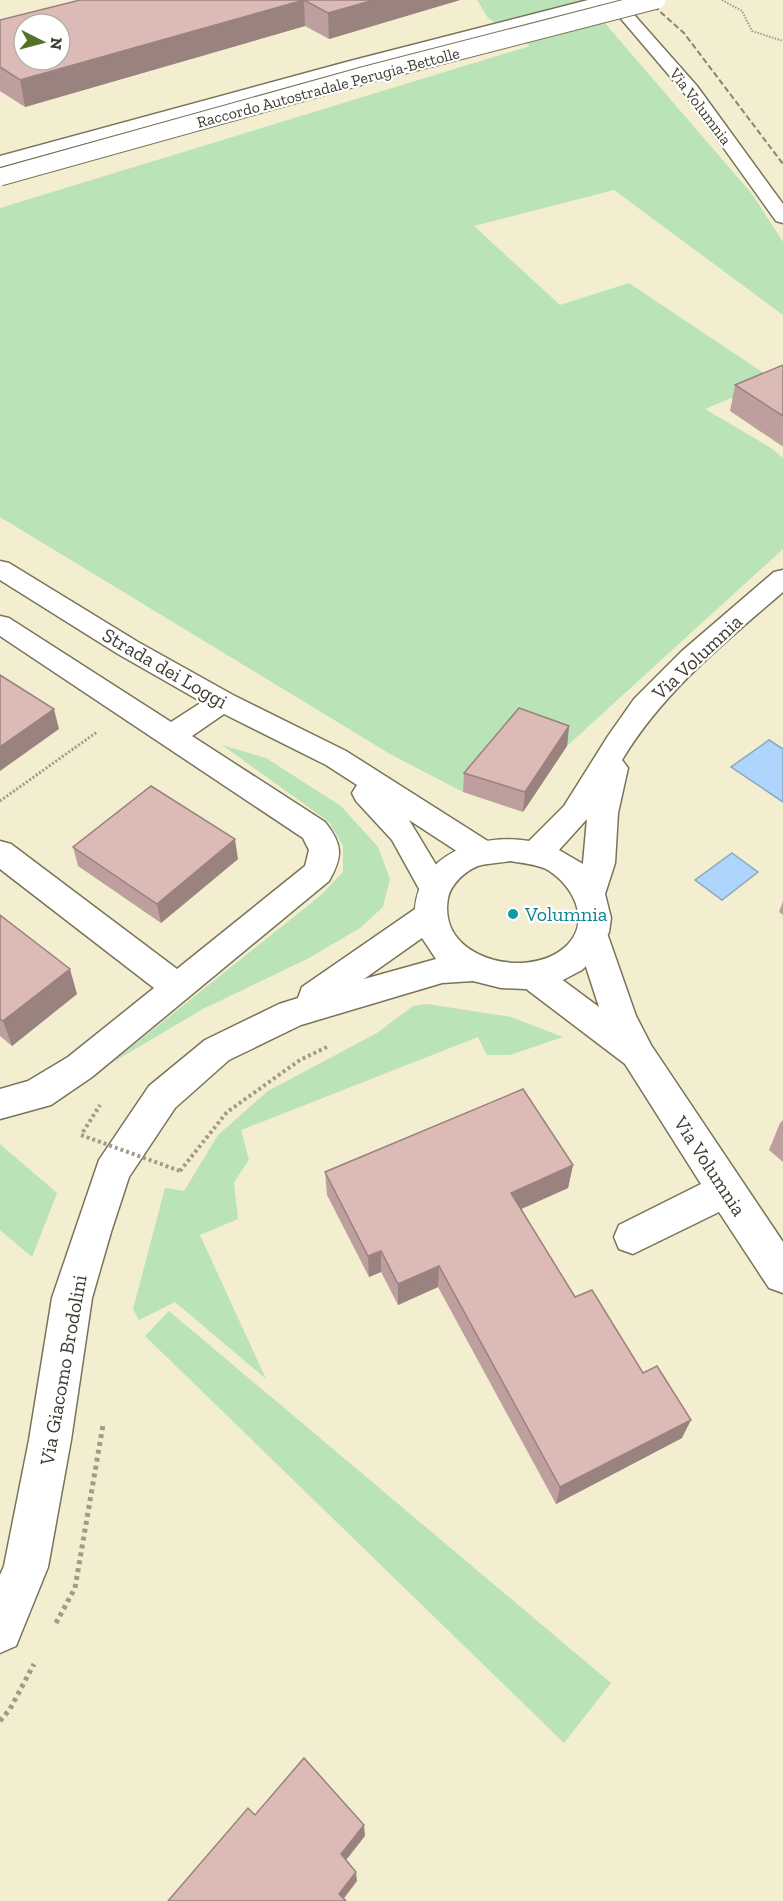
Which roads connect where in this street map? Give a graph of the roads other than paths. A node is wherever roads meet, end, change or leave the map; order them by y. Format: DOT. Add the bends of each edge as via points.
graph roads {
  1 [pos="606,0"];
  2 [pos="613,0"];
  3 [pos="657,0"];
  4 [pos="0,162"];
  5 [pos="0,177"];
  6 [pos="783,217"];
  7 [pos="0,569"];
  8 [pos="783,578"];
  9 [pos="0,624"];
  10 [pos="223,702"];
  11 [pos="171,736"];
  12 [pos="618,743"];
  13 [pos="336,758"];
  14 [pos="0,852"];
  15 [pos="483,853"];
  16 [pos="537,854"];
  17 [pos="590,892"];
  18 [pos="432,902"];
  19 [pos="592,936"];
  20 [pos="473,968"];
  21 [pos="533,976"];
  22 [pos="178,988"];
  23 [pos="291,1014"];
  24 [pos="638,1055"];
  25 [pos="0,1104"];
  26 [pos="724,1190"];
  27 [pos="633,1237"];
  28 [pos="783,1275"];
  29 [pos="0,1630"];
  1 -- 4 [label="main road"];
  2 -- 6 [label="main road, Via Volumnia" via="690,90"];
  3 -- 5 [label="main road, Raccordo Autostradale Perugia-Bettolle, bridge" via="366,75"];
  7 -- 10 [label="main road, Strada dei Loggi"];
  8 -- 12 [label="main road, Via Volumnia" via="692,657 644,706"];
  9 -- 11 [label="main road"];
  10 -- 11 [label="main road"];
  10 -- 13 [label="main road, Strada dei Loggi"];
  11 -- 22 [label="main road" via="314,830 325,843 326,855 318,873"];
  12 -- 16 [label="main road, Via Volumnia" via="575,814"];
  12 -- 17 [label="main road, Via Volumnia" via="603,813 599,863"];
  13 -- 15 [label="main road, Strada dei Loggi"];
  13 -- 18 [label="main road, Strada dei Loggi" via="403,833"];
  14 -- 22 [label="main road"];
  15 -- 16 [label="main road" via="510,850"];
  15 -- 18 [label="main road" via="462,860 445,873"];
  16 -- 17 [label="main road" via="559,862"];
  17 -- 19 [label="main road" via="596,914"];
  18 -- 20 [label="main road" via="434,932 443,946"];
  18 -- 23 [label="main road, Via Giacomo Brodolini"];
  19 -- 21 [label="main road" via="570,962"];
  19 -- 24 [label="main road, Via Volumnia" via="619,1016"];
  20 -- 21 [label="main road" via="502,976"];
  20 -- 23 [label="main road, Via Giacomo Brodolini" via="442,969"];
  21 -- 24 [label="main road, Via Volumnia"];
  22 -- 25 [label="main road" via="63,1078 38,1094"];
  23 -- 29 [label="main road, Via Giacomo Brodolini" via="217,1050 162,1097 112,1171 72,1298 26,1567"];
  24 -- 26 [label="main road, Via Volumnia"];
  26 -- 27 [label="main road"];
  26 -- 28 [label="main road, Via Volumnia"];
}
